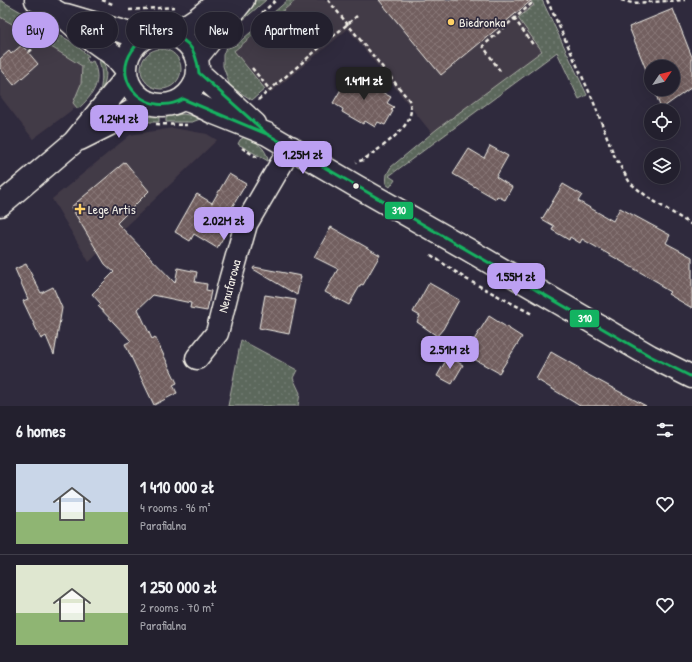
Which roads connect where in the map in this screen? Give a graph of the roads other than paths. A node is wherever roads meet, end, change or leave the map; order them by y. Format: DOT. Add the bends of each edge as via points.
graph roads {
  1 [pos="36,0"];
  2 [pos="220,0"];
  3 [pos="243,0"];
  4 [pos="49,12"];
  5 [pos="59,20"];
  6 [pos="59,21"];
  7 [pos="187,25"];
  8 [pos="126,34"];
  9 [pos="187,42"];
  10 [pos="133,48"];
  11 [pos="198,65"];
  12 [pos="126,73"];
  13 [pos="183,99"];
  14 [pos="149,103"];
  15 [pos="267,134"];
  16 [pos="74,142"];
  17 [pos="291,147"];
  18 [pos="0,205"];
  19 [pos="197,358"];
  20 [pos="692,377"];
  1 -- 4 [label="street"];
  2 -- 7 [label="street"];
  3 -- 11 [label="street"];
  5 -- 8 [label="street"];
  6 -- 12 [label="street" via="116,58"];
  9 -- 11 [label="street"];
  10 -- 12 [label="street" via="128,58"];
  11 -- 13 [label="street" via="195,86"];
  11 -- 15 [label="street"];
  12 -- 14 [label="street" via="133,90"];
  12 -- 16 [label="street"];
  13 -- 14 [label="street" via="162,106"];
  13 -- 15 [label="street"];
  14 -- 16 [label="street"];
  15 -- 17 [label="street"];
  16 -- 18 [label="street"];
  17 -- 19 [label="street, Nenufarowa" via="246,224 217,333"];
  17 -- 20 [label="street" via="650,356"];
}
